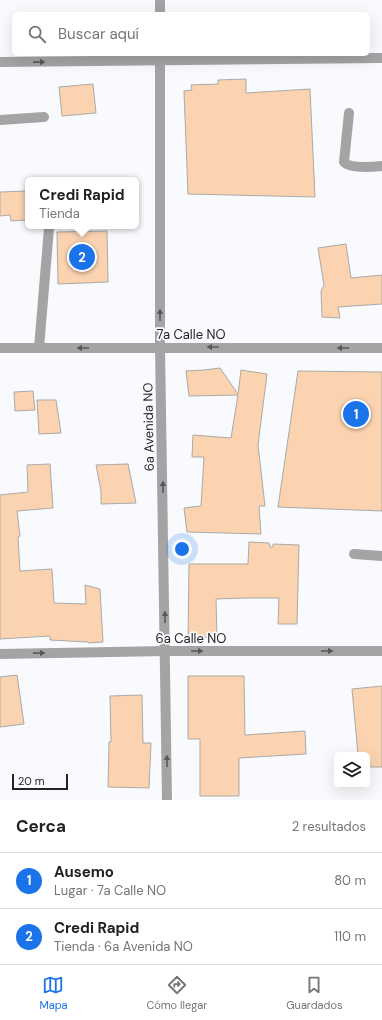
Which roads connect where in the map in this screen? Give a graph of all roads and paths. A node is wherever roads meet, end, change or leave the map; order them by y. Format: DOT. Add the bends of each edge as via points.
graph roads {
  1 [pos="160,0"];
  2 [pos="160,12"];
  3 [pos="160,57"];
  4 [pos="382,58"];
  5 [pos="0,62"];
  6 [pos="349,113"];
  7 [pos="44,117"];
  8 [pos="0,120"];
  9 [pos="382,166"];
  10 [pos="48,229"];
  11 [pos="160,347"];
  12 [pos="0,348"];
  13 [pos="39,348"];
  14 [pos="382,348"];
  15 [pos="354,554"];
  16 [pos="382,556"];
  17 [pos="166,651"];
  18 [pos="382,651"];
  19 [pos="0,654"];
  20 [pos="167,800"];
  1 -- 2 [label="street"];
  3 -- 4 [label="street"];
  5 -- 3 [label="street, one-way"];
  11 -- 3 [label="street, 6a Avenida NO, one-way"];
  6 -- 9 [label="street" via="344,162 352,167"];
  7 -- 8 [label="street"];
  10 -- 13 [label="street"];
  11 -- 13 [label="street, 7a Calle NO, one-way"];
  14 -- 11 [label="street, 7a Calle NO, one-way"];
  17 -- 11 [label="street, 6a Avenida NO, one-way"];
  12 -- 13 [label="street, 7a Calle NO"];
  15 -- 16 [label="street"];
  17 -- 18 [label="street, 6a Calle NO, one-way"];
  19 -- 17 [label="street, 6a Calle NO, one-way"];
  20 -- 17 [label="street, 6a Avenida NO, one-way"];
}
